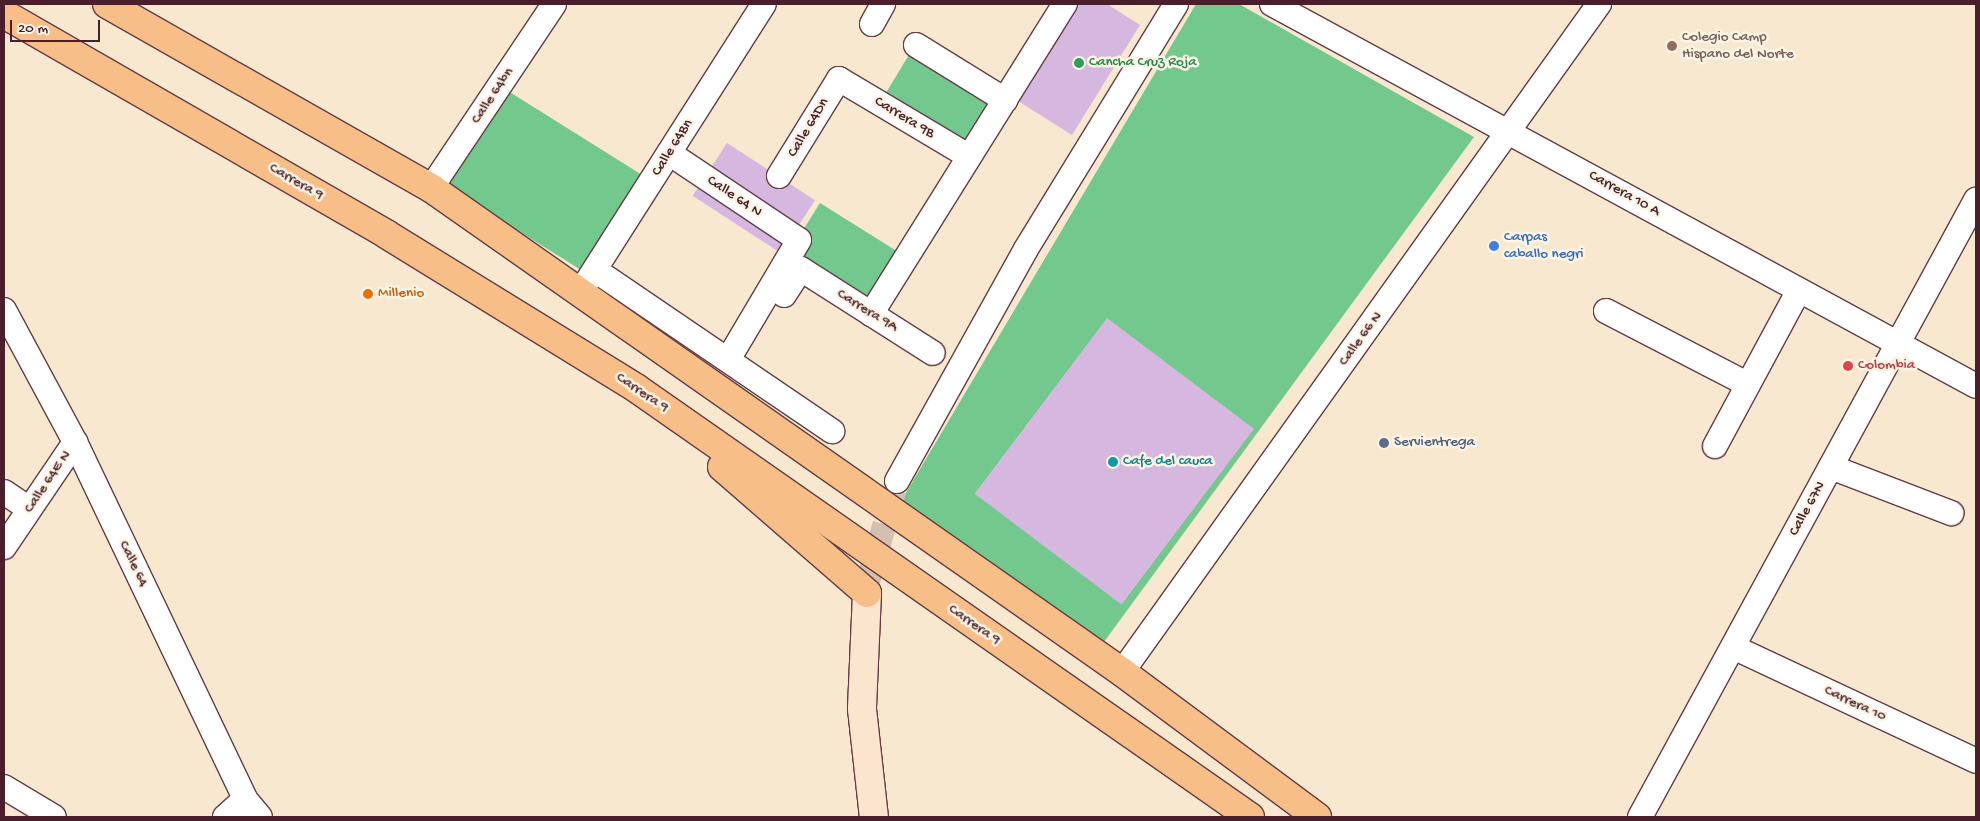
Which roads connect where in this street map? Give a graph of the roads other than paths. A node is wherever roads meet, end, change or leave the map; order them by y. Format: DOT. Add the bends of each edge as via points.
graph roads {
  1 [pos="107,4"];
  2 [pos="554,4"];
  3 [pos="764,4"];
  4 [pos="1065,4"];
  5 [pos="1176,4"];
  6 [pos="1272,4"];
  7 [pos="1599,4"];
  8 [pos="4,14"];
  9 [pos="916,45"];
  10 [pos="839,79"];
  11 [pos="1005,100"];
  12 [pos="1510,132"];
  13 [pos="669,153"];
  14 [pos="968,156"];
  15 [pos="780,176"];
  16 [pos="431,188"];
  17 [pos="1976,200"];
  18 [pos="588,281"];
  19 [pos="1798,290"];
  20 [pos="4,310"];
  21 [pos="1606,311"];
  22 [pos="871,314"];
  23 [pos="1897,344"];
  24 [pos="933,353"];
  25 [pos="734,361"];
  26 [pos="1747,384"];
  27 [pos="1976,386"];
  28 [pos="636,388"];
  29 [pos="832,432"];
  30 [pos="74,442"];
  31 [pos="1715,446"];
  32 [pos="1830,467"];
  33 [pos="897,481"];
  34 [pos="4,492"];
  35 [pos="29,509"];
  36 [pos="1951,513"];
  37 [pos="4,547"];
  38 [pos="1733,647"];
  39 [pos="1122,672"];
  40 [pos="1976,761"];
  41 [pos="4,787"];
  42 [pos="245,799"];
  43 [pos="54,817"];
  44 [pos="224,817"];
  45 [pos="260,817"];
  46 [pos="874,817"];
  47 [pos="1250,817"];
  48 [pos="1317,817"];
  49 [pos="1640,817"];
  1 -- 16 [label="main road"];
  2 -- 16 [label="street, Calle 64bn"];
  3 -- 13 [label="street, Calle 64Bn"];
  4 -- 11 [label="street"];
  5 -- 33 [label="street" via="1026,249"];
  6 -- 12 [label="street, Carrera 10 A"];
  7 -- 12 [label="street, Calle 66 N"];
  8 -- 28 [label="main road, Carrera 9" via="386,234"];
  9 -- 11 [label="street"];
  10 -- 14 [label="street, Carrera 9B"];
  10 -- 15 [label="street, Calle 64Dn"];
  11 -- 14 [label="street"];
  12 -- 19 [label="street, Carrera 10 A"];
  12 -- 39 [label="street, Calle 66 N"];
  13 -- 18 [label="street, Calle 64Bn"];
  13 -- 25 [label="street, Calle 64 N" via="799,240"];
  14 -- 22 [label="street"];
  16 -- 18 [label="main road"];
  17 -- 23 [label="street, Calle 67N"];
  18 -- 25 [label="street"];
  18 -- 39 [label="main road"];
  19 -- 23 [label="street, Carrera 10 A"];
  19 -- 26 [label="street"];
  20 -- 30 [label="street, Calle 64"];
  21 -- 26 [label="street"];
  22 -- 24 [label="street, Carrera 9A"];
  22 -- 25 [label="street, Carrera 9A" via="800,269"];
  23 -- 27 [label="street, Carrera 10 A"];
  23 -- 32 [label="street, Calle 67N"];
  25 -- 29 [label="street"];
  26 -- 31 [label="street"];
  28 -- 46 [label="main road" via="867,588 862,709"];
  28 -- 47 [label="main road, Carrera 9"];
  30 -- 35 [label="street, Calle 64E N"];
  30 -- 42 [label="street, Calle 64"];
  32 -- 36 [label="street"];
  32 -- 38 [label="street, Calle 67N"];
  34 -- 35 [label="street"];
  35 -- 37 [label="street, Calle 64E N"];
  38 -- 40 [label="street, Carrera 10"];
  38 -- 49 [label="street, Calle 67N"];
  39 -- 48 [label="main road"];
  41 -- 43 [label="street"];
  42 -- 44 [label="street"];
  42 -- 45 [label="street, Calle 64"];
}
